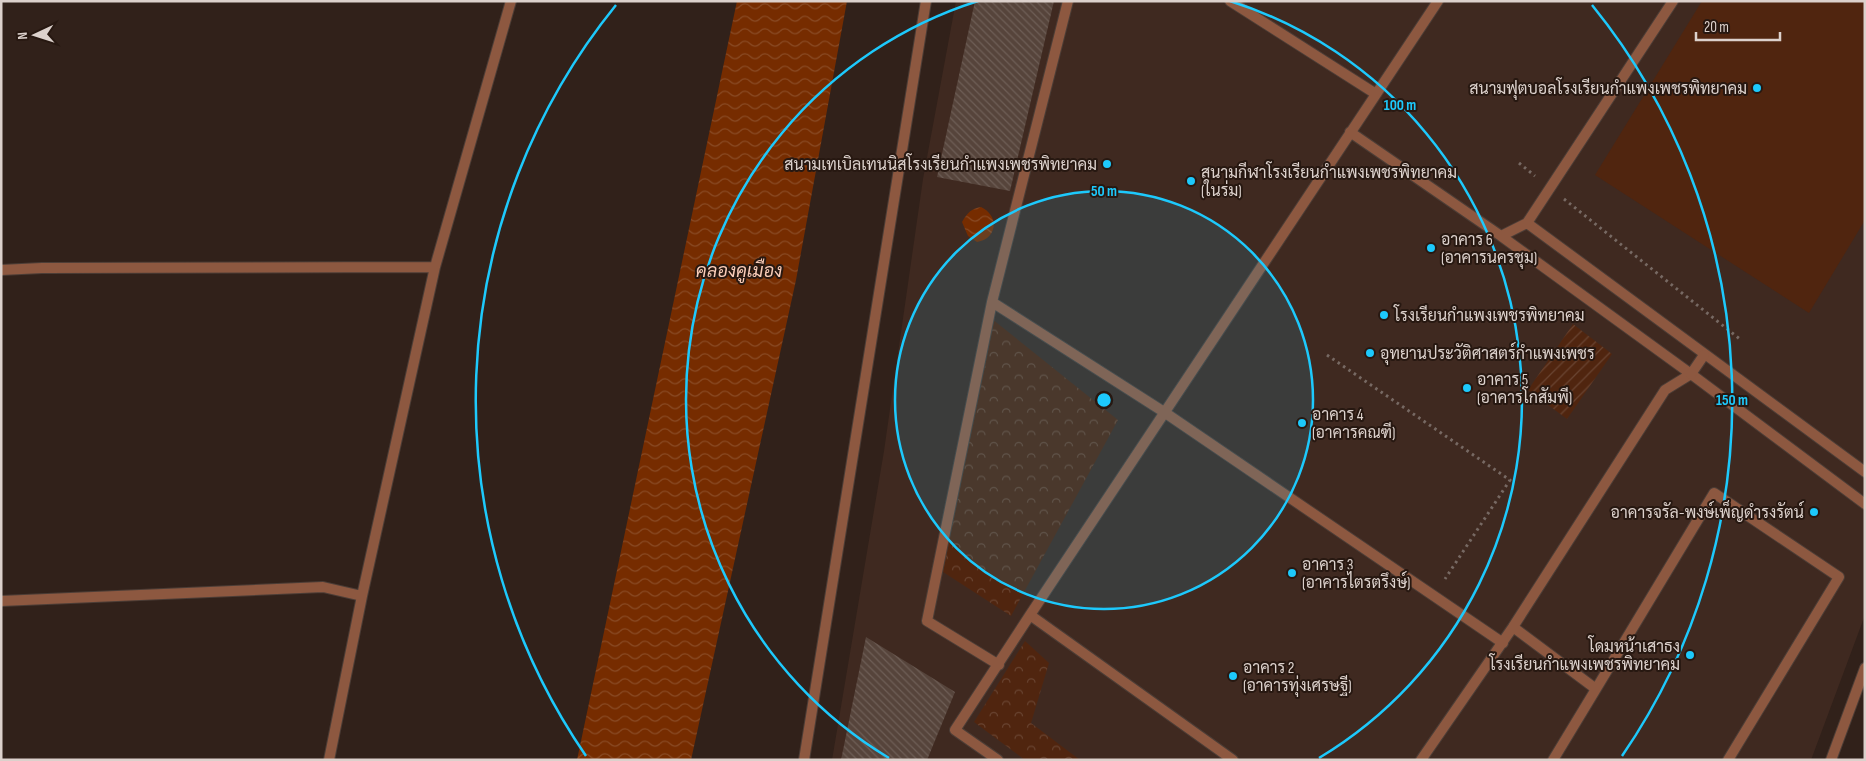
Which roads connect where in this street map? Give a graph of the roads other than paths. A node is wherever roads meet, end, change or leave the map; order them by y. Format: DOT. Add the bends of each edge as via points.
graph roads {
  1 [pos="511,1"];
  2 [pos="926,1"];
  3 [pos="1068,1"];
  4 [pos="1230,1"];
  5 [pos="1438,1"];
  6 [pos="1673,1"];
  7 [pos="1376,94"];
  8 [pos="1350,132"];
  9 [pos="1528,223"];
  10 [pos="1501,236"];
  11 [pos="435,268"];
  12 [pos="1,270"];
  13 [pos="992,302"];
  14 [pos="1704,355"];
  15 [pos="1691,374"];
  16 [pos="1164,412"];
  17 [pos="1865,472"];
  18 [pos="1865,504"];
  19 [pos="362,596"];
  20 [pos="1,601"];
  21 [pos="1030,615"];
  22 [pos="1513,627"];
  23 [pos="1502,643"];
  24 [pos="999,665"];
  25 [pos="1865,668"];
  26 [pos="1596,689"];
  27 [pos="329,760"];
  28 [pos="804,760"];
  29 [pos="998,760"];
  30 [pos="1233,760"];
  31 [pos="1421,760"];
  32 [pos="1552,760"];
  33 [pos="1728,760"];
  34 [pos="1832,760"];
  1 -- 11 [label="street"];
  2 -- 28 [label="street"];
  3 -- 13 [label="street"];
  4 -- 7 [label="street"];
  5 -- 7 [label="street"];
  6 -- 9 [label="street"];
  7 -- 8 [label="street"];
  8 -- 10 [label="street"];
  8 -- 16 [label="street"];
  9 -- 10 [label="street"];
  9 -- 14 [label="street"];
  10 -- 15 [label="street"];
  11 -- 12 [label="street"];
  11 -- 19 [label="street"];
  13 -- 16 [label="street"];
  13 -- 24 [label="street" via="927,621"];
  14 -- 15 [label="street"];
  14 -- 17 [label="street"];
  15 -- 18 [label="street"];
  15 -- 22 [label="street" via="1665,390"];
  16 -- 21 [label="street"];
  16 -- 23 [label="street"];
  19 -- 20 [label="street" via="323,587"];
  19 -- 27 [label="street"];
  21 -- 24 [label="street"];
  21 -- 30 [label="street"];
  22 -- 23 [label="street"];
  22 -- 26 [label="street"];
  23 -- 31 [label="street"];
  24 -- 29 [label="street" via="955,730"];
  25 -- 34 [label="street"];
  26 -- 32 [label="street"];
  26 -- 33 [label="street" via="1714,493 1839,577"];
}
